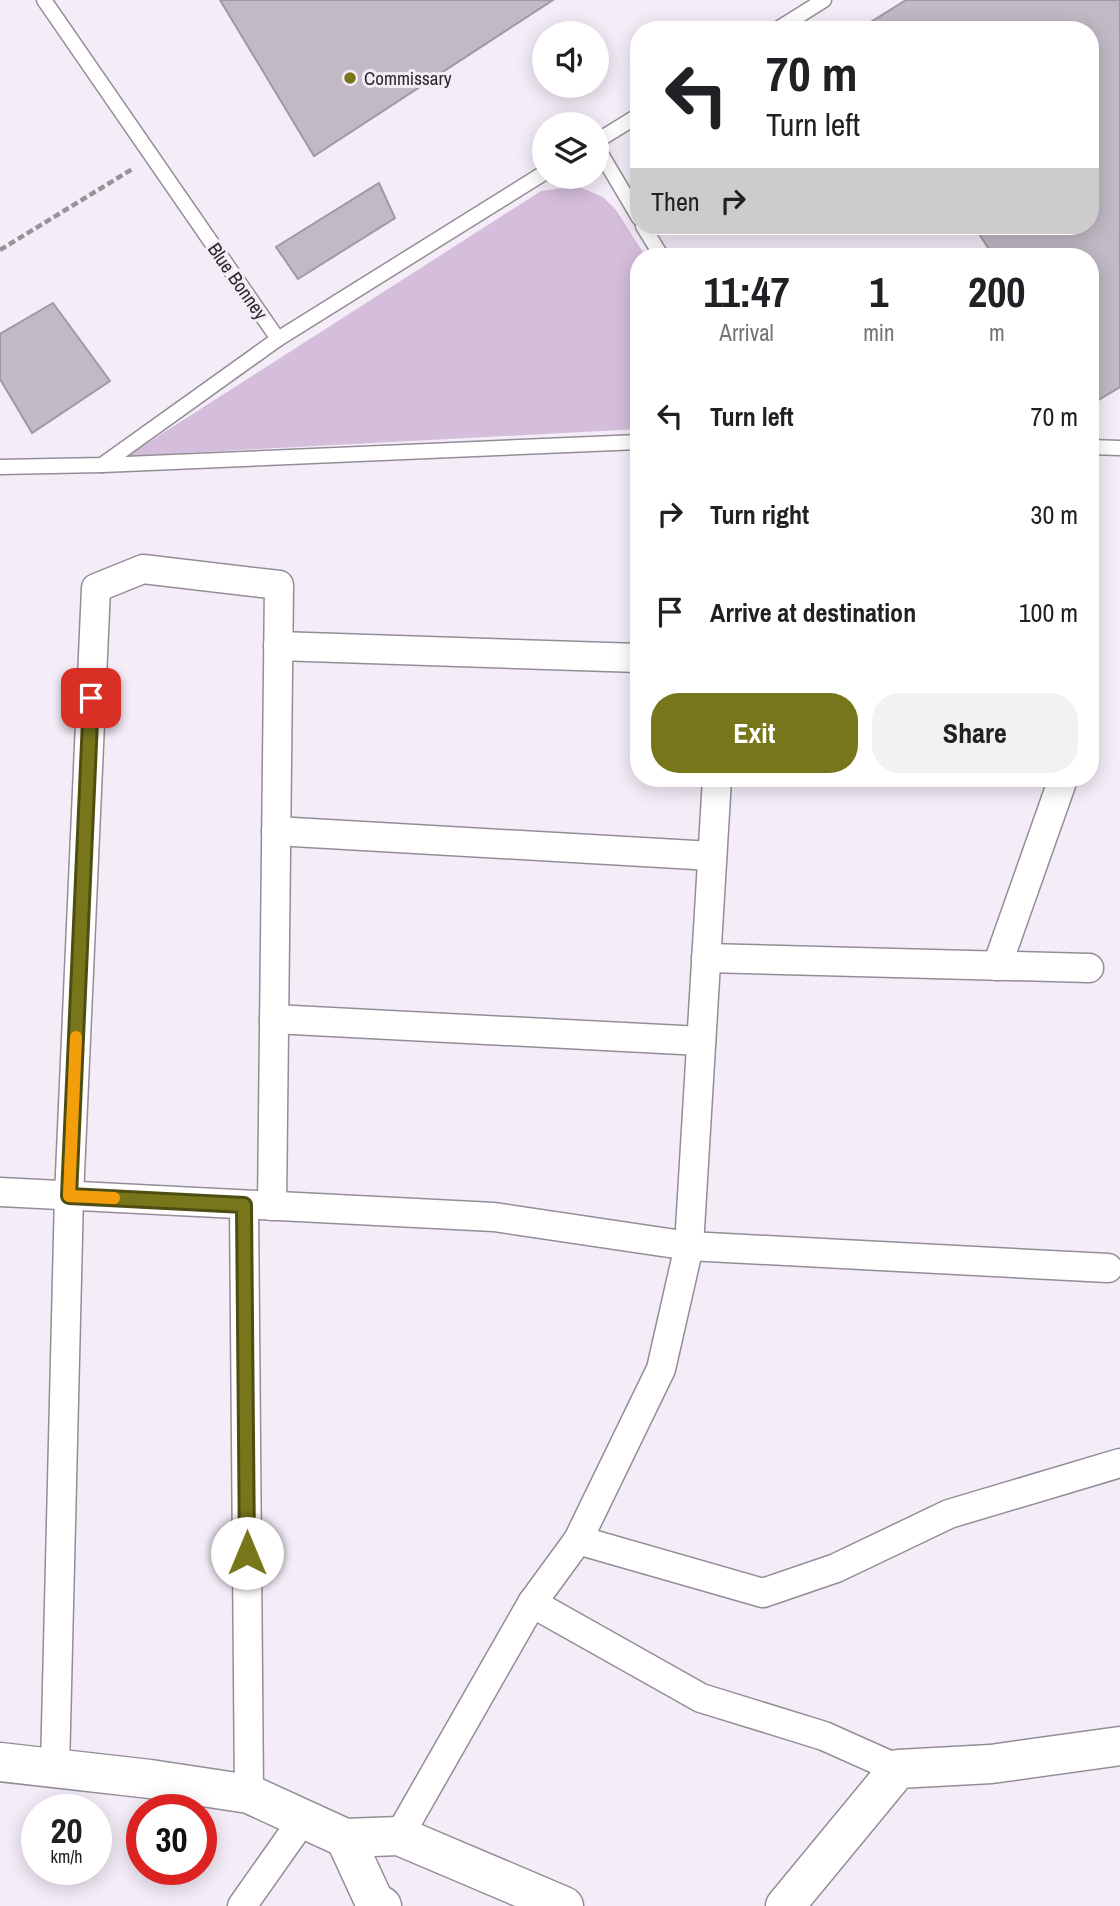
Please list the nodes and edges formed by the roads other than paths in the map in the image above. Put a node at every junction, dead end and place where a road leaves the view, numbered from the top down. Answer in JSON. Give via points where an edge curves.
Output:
{"nodes":[{"id":1,"x":44,"y":0,"type":"edge"},
{"id":2,"x":824,"y":0,"type":"edge"},
{"id":3,"x":790,"y":21,"type":"edge"},
{"id":4,"x":630,"y":121,"type":"edge"},
{"id":5,"x":609,"y":134,"type":"edge"},
{"id":6,"x":609,"y":167,"type":"edge"},
{"id":7,"x":532,"y":180,"type":"edge"},
{"id":8,"x":630,"y":203,"type":"edge"},
{"id":9,"x":278,"y":338,"type":"junction"},
{"id":10,"x":630,"y":442,"type":"edge"},
{"id":11,"x":1099,"y":447,"type":"edge"},
{"id":12,"x":1120,"y":448,"type":"edge"},
{"id":13,"x":102,"y":465,"type":"junction"},
{"id":14,"x":0,"y":467,"type":"edge"},
{"id":15,"x":278,"y":646,"type":"junction"},
{"id":16,"x":630,"y":659,"type":"edge"},
{"id":17,"x":716,"y":787,"type":"edge"},
{"id":18,"x":1060,"y":787,"type":"edge"},
{"id":19,"x":276,"y":831,"type":"junction"},
{"id":20,"x":712,"y":856,"type":"junction"},
{"id":21,"x":706,"y":958,"type":"junction"},
{"id":22,"x":997,"y":966,"type":"junction"},
{"id":23,"x":1089,"y":968,"type":"dead end"},
{"id":24,"x":274,"y":1020,"type":"junction"},
{"id":25,"x":701,"y":1041,"type":"junction"},
{"id":26,"x":0,"y":1192,"type":"edge"},
{"id":27,"x":69,"y":1196,"type":"junction"},
{"id":28,"x":244,"y":1205,"type":"junction"},
{"id":29,"x":272,"y":1206,"type":"junction"},
{"id":30,"x":690,"y":1246,"type":"junction"},
{"id":31,"x":1108,"y":1268,"type":"dead end"},
{"id":32,"x":1120,"y":1463,"type":"edge"},
{"id":33,"x":578,"y":1540,"type":"junction"},
{"id":34,"x":533,"y":1603,"type":"junction"},
{"id":35,"x":1120,"y":1746,"type":"edge"},
{"id":36,"x":0,"y":1762,"type":"edge"},
{"id":37,"x":55,"y":1768,"type":"junction"},
{"id":38,"x":898,"y":1769,"type":"junction"},
{"id":39,"x":249,"y":1794,"type":"junction"},
{"id":40,"x":304,"y":1818,"type":"junction"},
{"id":41,"x":399,"y":1836,"type":"junction"},
{"id":42,"x":345,"y":1838,"type":"junction"},
{"id":43,"x":242,"y":1906,"type":"edge"},
{"id":44,"x":382,"y":1906,"type":"edge"},
{"id":45,"x":564,"y":1906,"type":"edge"},
{"id":46,"x":785,"y":1906,"type":"edge"}],
"edges":[{"from":1,"to":9,"type":"lane","name":"Blue Bonney"},
{"from":2,"to":3,"type":"lane"},
{"from":4,"to":5,"type":"lane"},
{"from":6,"to":8,"type":"lane"},
{"from":7,"to":9,"type":"lane","name":"Blue Bonney"},
{"from":9,"to":13,"type":"lane"},
{"from":10,"to":13,"type":"lane"},
{"from":11,"to":12,"type":"lane"},
{"from":13,"to":14,"type":"lane"},
{"from":15,"to":16,"type":"street"},
{"from":15,"to":19,"type":"street"},
{"from":15,"to":27,"type":"street","via":[[279,584],[143,569],[96,588]]},
{"from":17,"to":20,"type":"street"},
{"from":18,"to":22,"type":"street"},
{"from":19,"to":20,"type":"street"},
{"from":19,"to":24,"type":"street"},
{"from":20,"to":21,"type":"street"},
{"from":21,"to":22,"type":"street"},
{"from":21,"to":25,"type":"street"},
{"from":22,"to":23,"type":"street"},
{"from":24,"to":25,"type":"street"},
{"from":24,"to":29,"type":"street"},
{"from":25,"to":30,"type":"street"},
{"from":26,"to":27,"type":"street"},
{"from":27,"to":28,"type":"street"},
{"from":27,"to":37,"type":"street"},
{"from":28,"to":29,"type":"street"},
{"from":28,"to":39,"type":"street"},
{"from":29,"to":30,"type":"street","via":[[494,1217]]},
{"from":30,"to":31,"type":"street"},
{"from":30,"to":33,"type":"street","via":[[661,1369]]},
{"from":32,"to":33,"type":"street","via":[[949,1514],[836,1568],[763,1593]]},
{"from":33,"to":34,"type":"street"},
{"from":34,"to":38,"type":"street","via":[[701,1698],[824,1736]]},
{"from":34,"to":41,"type":"street"},
{"from":35,"to":38,"type":"main road","via":[[990,1764]]},
{"from":36,"to":37,"type":"main road"},
{"from":37,"to":39,"type":"main road"},
{"from":38,"to":46,"type":"main road"},
{"from":39,"to":40,"type":"main road"},
{"from":40,"to":42,"type":"main road"},
{"from":40,"to":43,"type":"street"},
{"from":41,"to":42,"type":"main road"},
{"from":41,"to":45,"type":"main road"},
{"from":42,"to":44,"type":"main road","via":[[374,1901]]}]}
